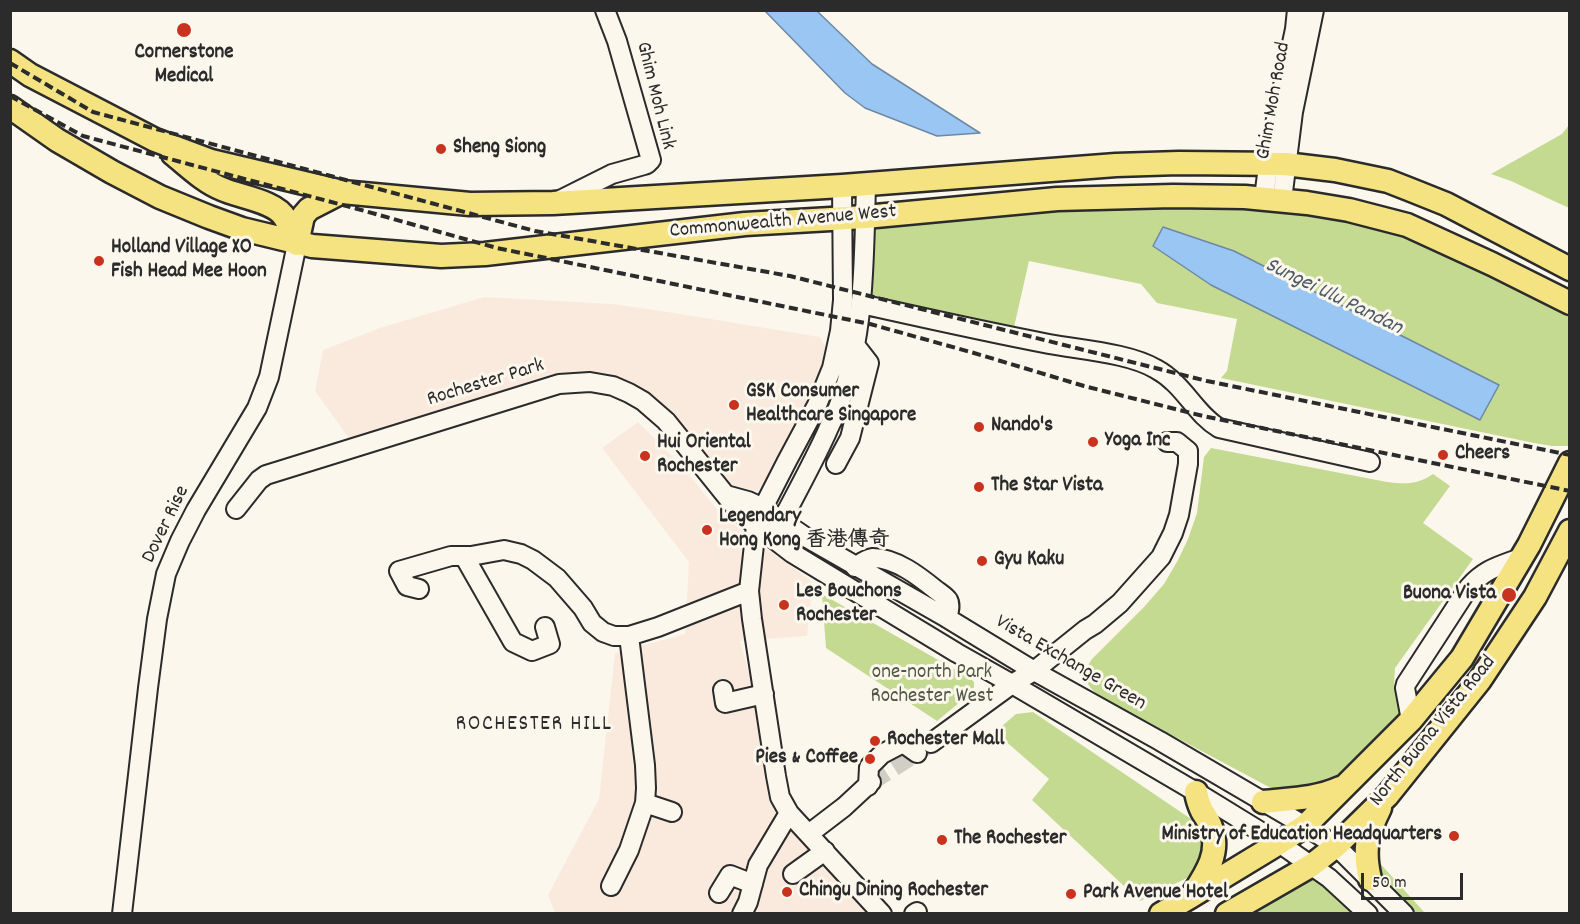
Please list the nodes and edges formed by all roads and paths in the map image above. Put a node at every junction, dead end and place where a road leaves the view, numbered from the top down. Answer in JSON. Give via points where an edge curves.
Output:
{"nodes":[{"id":1,"x":605,"y":10,"type":"edge"},
{"id":2,"x":1297,"y":10,"type":"edge"},
{"id":3,"x":1314,"y":10,"type":"edge"},
{"id":4,"x":10,"y":61,"type":"edge"},
{"id":5,"x":10,"y":107,"type":"edge"},
{"id":6,"x":155,"y":140,"type":"junction"},
{"id":7,"x":1276,"y":164,"type":"junction"},
{"id":8,"x":866,"y":184,"type":"junction"},
{"id":9,"x":842,"y":186,"type":"junction"},
{"id":10,"x":342,"y":192,"type":"junction"},
{"id":11,"x":1273,"y":199,"type":"junction"},
{"id":12,"x":553,"y":203,"type":"junction"},
{"id":13,"x":865,"y":217,"type":"junction"},
{"id":14,"x":843,"y":218,"type":"junction"},
{"id":15,"x":297,"y":244,"type":"junction"},
{"id":16,"x":1569,"y":268,"type":"edge"},
{"id":17,"x":1562,"y":299,"type":"edge"},
{"id":18,"x":861,"y":304,"type":"junction"},
{"id":19,"x":1569,"y":312,"type":"edge"},
{"id":20,"x":855,"y":345,"type":"junction"},
{"id":21,"x":850,"y":438,"type":"junction"},
{"id":22,"x":1167,"y":442,"type":"dead end"},
{"id":23,"x":820,"y":447,"type":"junction"},
{"id":24,"x":1370,"y":462,"type":"dead end"},
{"id":25,"x":1569,"y":462,"type":"edge"},
{"id":26,"x":726,"y":495,"type":"junction"},
{"id":27,"x":763,"y":508,"type":"junction"},
{"id":28,"x":236,"y":509,"type":"dead end"},
{"id":29,"x":782,"y":521,"type":"junction"},
{"id":30,"x":756,"y":526,"type":"junction"},
{"id":31,"x":1569,"y":531,"type":"edge"},
{"id":32,"x":772,"y":540,"type":"junction"},
{"id":33,"x":464,"y":556,"type":"junction"},
{"id":34,"x":1523,"y":557,"type":"junction"},
{"id":35,"x":419,"y":589,"type":"dead end"},
{"id":36,"x":749,"y":591,"type":"junction"},
{"id":37,"x":545,"y":627,"type":"dead end"},
{"id":38,"x":628,"y":636,"type":"junction"},
{"id":39,"x":1034,"y":671,"type":"junction"},
{"id":40,"x":1012,"y":684,"type":"junction"},
{"id":41,"x":764,"y":694,"type":"junction"},
{"id":42,"x":725,"y":704,"type":"dead end"},
{"id":43,"x":1411,"y":720,"type":"junction"},
{"id":44,"x":1347,"y":784,"type":"junction"},
{"id":45,"x":1196,"y":792,"type":"junction"},
{"id":46,"x":1387,"y":796,"type":"junction"},
{"id":47,"x":1263,"y":802,"type":"junction"},
{"id":48,"x":645,"y":804,"type":"junction"},
{"id":49,"x":672,"y":812,"type":"dead end"},
{"id":50,"x":789,"y":813,"type":"junction"},
{"id":51,"x":1305,"y":825,"type":"junction"},
{"id":52,"x":810,"y":833,"type":"junction"},
{"id":53,"x":1279,"y":843,"type":"junction"},
{"id":54,"x":1336,"y":846,"type":"junction"},
{"id":55,"x":825,"y":851,"type":"junction"},
{"id":56,"x":1312,"y":865,"type":"junction"},
{"id":57,"x":794,"y":874,"type":"dead end"},
{"id":58,"x":1370,"y":879,"type":"junction"},
{"id":59,"x":753,"y":884,"type":"junction"},
{"id":60,"x":611,"y":886,"type":"dead end"},
{"id":61,"x":719,"y":893,"type":"dead end"},
{"id":62,"x":1191,"y":897,"type":"junction"},
{"id":63,"x":122,"y":914,"type":"edge"},
{"id":64,"x":742,"y":914,"type":"edge"},
{"id":65,"x":882,"y":914,"type":"edge"},
{"id":66,"x":1161,"y":914,"type":"edge"},
{"id":67,"x":1227,"y":914,"type":"edge"},
{"id":68,"x":1368,"y":914,"type":"edge"},
{"id":69,"x":1404,"y":914,"type":"edge"}],
"edges":[{"from":1,"to":12,"type":"street","name":"Ghim Moh Link","via":[[650,162],[612,174]]},
{"from":2,"to":7,"type":"street","name":"Ghim Moh Road"},
{"from":3,"to":7,"type":"street","name":"Ghim Moh Road"},
{"from":4,"to":6,"type":"main road","name":"Commonwealth Avenue West"},
{"from":5,"to":15,"type":"main road","name":"Commonwealth Avenue West","via":[[57,140],[160,197],[242,229]]},
{"from":6,"to":10,"type":"main road","name":"Commonwealth Avenue West","via":[[211,161]]},
{"from":6,"to":15,"type":"main road","via":[[210,183],[276,210],[285,217]]},
{"from":7,"to":8,"type":"main road","name":"Commonwealth Avenue West","via":[[1116,165]]},
{"from":7,"to":11,"type":"street","name":"Ghim Moh Road"},
{"from":7,"to":16,"type":"main road","name":"Commonwealth Avenue West","via":[[1388,181],[1446,204]]},
{"from":8,"to":9,"type":"main road","name":"Commonwealth Avenue West"},
{"from":8,"to":13,"type":"street"},
{"from":9,"to":12,"type":"main road","name":"Commonwealth Avenue West"},
{"from":9,"to":14,"type":"street"},
{"from":10,"to":12,"type":"main road","name":"Commonwealth Avenue West","via":[[470,204]]},
{"from":10,"to":15,"type":"main road","via":[[309,209],[303,216]]},
{"from":11,"to":13,"type":"main road","name":"Commonwealth Avenue West","via":[[1057,199]]},
{"from":11,"to":17,"type":"main road","name":"Commonwealth Avenue West","via":[[1349,210],[1407,225]]},
{"from":13,"to":14,"type":"main road","name":"Commonwealth Avenue West"},
{"from":13,"to":18,"type":"street"},
{"from":14,"to":15,"type":"main road","name":"Commonwealth Avenue West","via":[[745,224],[485,254],[441,256]]},
{"from":14,"to":27,"type":"street","via":[[843,300],[832,368]]},
{"from":15,"to":63,"type":"street","name":"Dover Rise","via":[[269,377],[257,408],[196,510],[166,574],[148,688]]},
{"from":17,"to":19,"type":"main road"},
{"from":18,"to":20,"type":"street"},
{"from":18,"to":24,"type":"street","via":[[1133,359],[1176,382],[1211,424],[1219,428]]},
{"from":20,"to":21,"type":"street","via":[[869,363]]},
{"from":20,"to":23,"type":"street","via":[[840,404]]},
{"from":21,"to":23,"type":"street"},
{"from":21,"to":23,"type":"street","via":[[838,465]]},
{"from":22,"to":39,"type":"street","via":[[1177,442],[1188,452],[1188,464],[1179,516],[1161,557],[1120,603]]},
{"from":23,"to":29,"type":"street"},
{"from":25,"to":34,"type":"main road","name":"North Buona Vista Road"},
{"from":26,"to":27,"type":"street"},
{"from":26,"to":28,"type":"street","name":"Rochester Park","via":[[666,421],[643,401],[613,386],[590,382],[559,384],[266,476]]},
{"from":26,"to":30,"type":"street","name":"Rochester Park"},
{"from":27,"to":29,"type":"street","name":"Vista Exchange Green"},
{"from":27,"to":30,"type":"street"},
{"from":29,"to":32,"type":"street"},
{"from":29,"to":39,"type":"street","name":"Vista Exchange Green"},
{"from":30,"to":32,"type":"street"},
{"from":30,"to":36,"type":"street"},
{"from":31,"to":46,"type":"main road","name":"North Buona Vista Road","via":[[1535,597],[1480,680]]},
{"from":32,"to":40,"type":"street"},
{"from":33,"to":35,"type":"street","via":[[399,571],[407,586]]},
{"from":33,"to":37,"type":"street","via":[[513,642],[532,651],[550,644]]},
{"from":33,"to":38,"type":"street","via":[[504,550],[521,554],[565,586],[603,632]]},
{"from":34,"to":43,"type":"main road","name":"North Buona Vista Road","via":[[1462,658]]},
{"from":34,"to":43,"type":"street","via":[[1489,570],[1468,587],[1406,684]]},
{"from":36,"to":38,"type":"street"},
{"from":36,"to":41,"type":"street"},
{"from":38,"to":48,"type":"street","via":[[645,765]]},
{"from":39,"to":40,"type":"street"},
{"from":39,"to":47,"type":"street","name":"Vista Exchange Green"},
{"from":40,"to":45,"type":"street"},
{"from":40,"to":52,"type":"street","via":[[924,748],[903,743],[882,754],[869,767],[870,784]]},
{"from":41,"to":42,"type":"street"},
{"from":41,"to":50,"type":"street","via":[[780,797]]},
{"from":43,"to":44,"type":"main road","name":"North Buona Vista Road"},
{"from":44,"to":47,"type":"main road","via":[[1325,795]]},
{"from":44,"to":51,"type":"main road","name":"North Buona Vista Road"},
{"from":45,"to":53,"type":"street"},
{"from":45,"to":62,"type":"main road","via":[[1211,827],[1214,847],[1210,867]]},
{"from":46,"to":54,"type":"main road","name":"North Buona Vista Road"},
{"from":46,"to":58,"type":"main road","via":[[1367,840]]},
{"from":47,"to":51,"type":"street","name":"Vista Exchange Green"},
{"from":48,"to":49,"type":"street"},
{"from":48,"to":60,"type":"street"},
{"from":50,"to":52,"type":"street"},
{"from":50,"to":59,"type":"street","via":[[758,865]]},
{"from":51,"to":53,"type":"main road","name":"North Buona Vista Road"},
{"from":51,"to":54,"type":"street","name":"Vista Exchange Green"},
{"from":52,"to":55,"type":"street"},
{"from":53,"to":56,"type":"street"},
{"from":53,"to":62,"type":"main road","name":"North Buona Vista Road"},
{"from":54,"to":56,"type":"main road","name":"North Buona Vista Road"},
{"from":54,"to":58,"type":"street","name":"Vista Exchange Green"},
{"from":55,"to":57,"type":"street"},
{"from":55,"to":65,"type":"street"},
{"from":56,"to":67,"type":"main road","name":"North Buona Vista Road"},
{"from":56,"to":68,"type":"street"},
{"from":58,"to":69,"type":"street","name":"Vista Exchange Green"},
{"from":59,"to":61,"type":"street","via":[[729,866]]},
{"from":59,"to":64,"type":"street"},
{"from":62,"to":66,"type":"main road","name":"North Buona Vista Road"}]}
